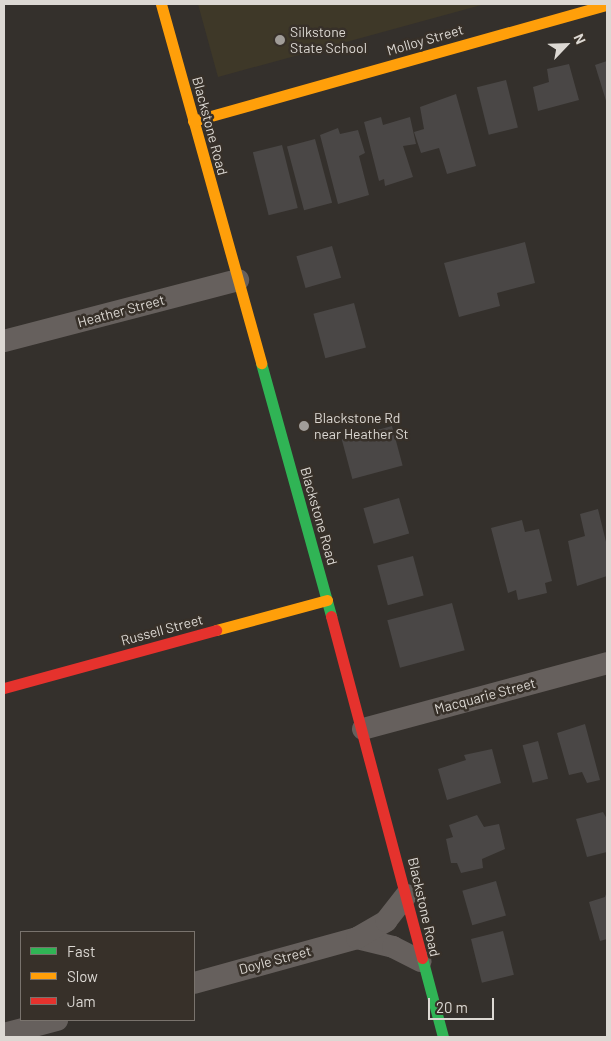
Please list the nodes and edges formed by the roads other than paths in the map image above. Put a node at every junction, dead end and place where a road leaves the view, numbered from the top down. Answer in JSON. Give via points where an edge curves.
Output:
{"nodes":[{"id":1,"x":161,"y":4,"type":"edge"},
{"id":2,"x":607,"y":5,"type":"edge"},
{"id":3,"x":192,"y":120,"type":"junction"},
{"id":4,"x":238,"y":280,"type":"junction"},
{"id":5,"x":4,"y":341,"type":"edge"},
{"id":6,"x":328,"y":600,"type":"junction"},
{"id":7,"x":607,"y":663,"type":"edge"},
{"id":8,"x":4,"y":688,"type":"edge"},
{"id":9,"x":363,"y":729,"type":"junction"},
{"id":10,"x":406,"y":895,"type":"junction"},
{"id":11,"x":357,"y":938,"type":"junction"},
{"id":12,"x":422,"y":960,"type":"junction"},
{"id":13,"x":195,"y":983,"type":"edge"},
{"id":14,"x":54,"y":1021,"type":"edge"},
{"id":15,"x":4,"y":1034,"type":"edge"},
{"id":16,"x":443,"y":1037,"type":"edge"}],
"edges":[{"from":1,"to":3,"type":"main road","name":"Blackstone Road"},
{"from":2,"to":3,"type":"main road","name":"Molloy Street"},
{"from":3,"to":4,"type":"main road","name":"Blackstone Road"},
{"from":4,"to":5,"type":"street","name":"Heather Street"},
{"from":4,"to":6,"type":"main road","name":"Blackstone Road"},
{"from":6,"to":8,"type":"main road","name":"Russell Street"},
{"from":6,"to":9,"type":"main road","name":"Blackstone Road"},
{"from":7,"to":9,"type":"street","name":"Macquarie Street"},
{"from":9,"to":10,"type":"main road","name":"Blackstone Road"},
{"from":10,"to":11,"type":"street","name":"Doyle Street","via":[[386,921]]},
{"from":10,"to":12,"type":"main road","name":"Blackstone Road"},
{"from":11,"to":12,"type":"street","name":"Doyle Street","via":[[393,946]]},
{"from":11,"to":13,"type":"street","name":"Doyle Street"},
{"from":12,"to":16,"type":"main road","name":"Blackstone Road"},
{"from":14,"to":15,"type":"street"}]}
